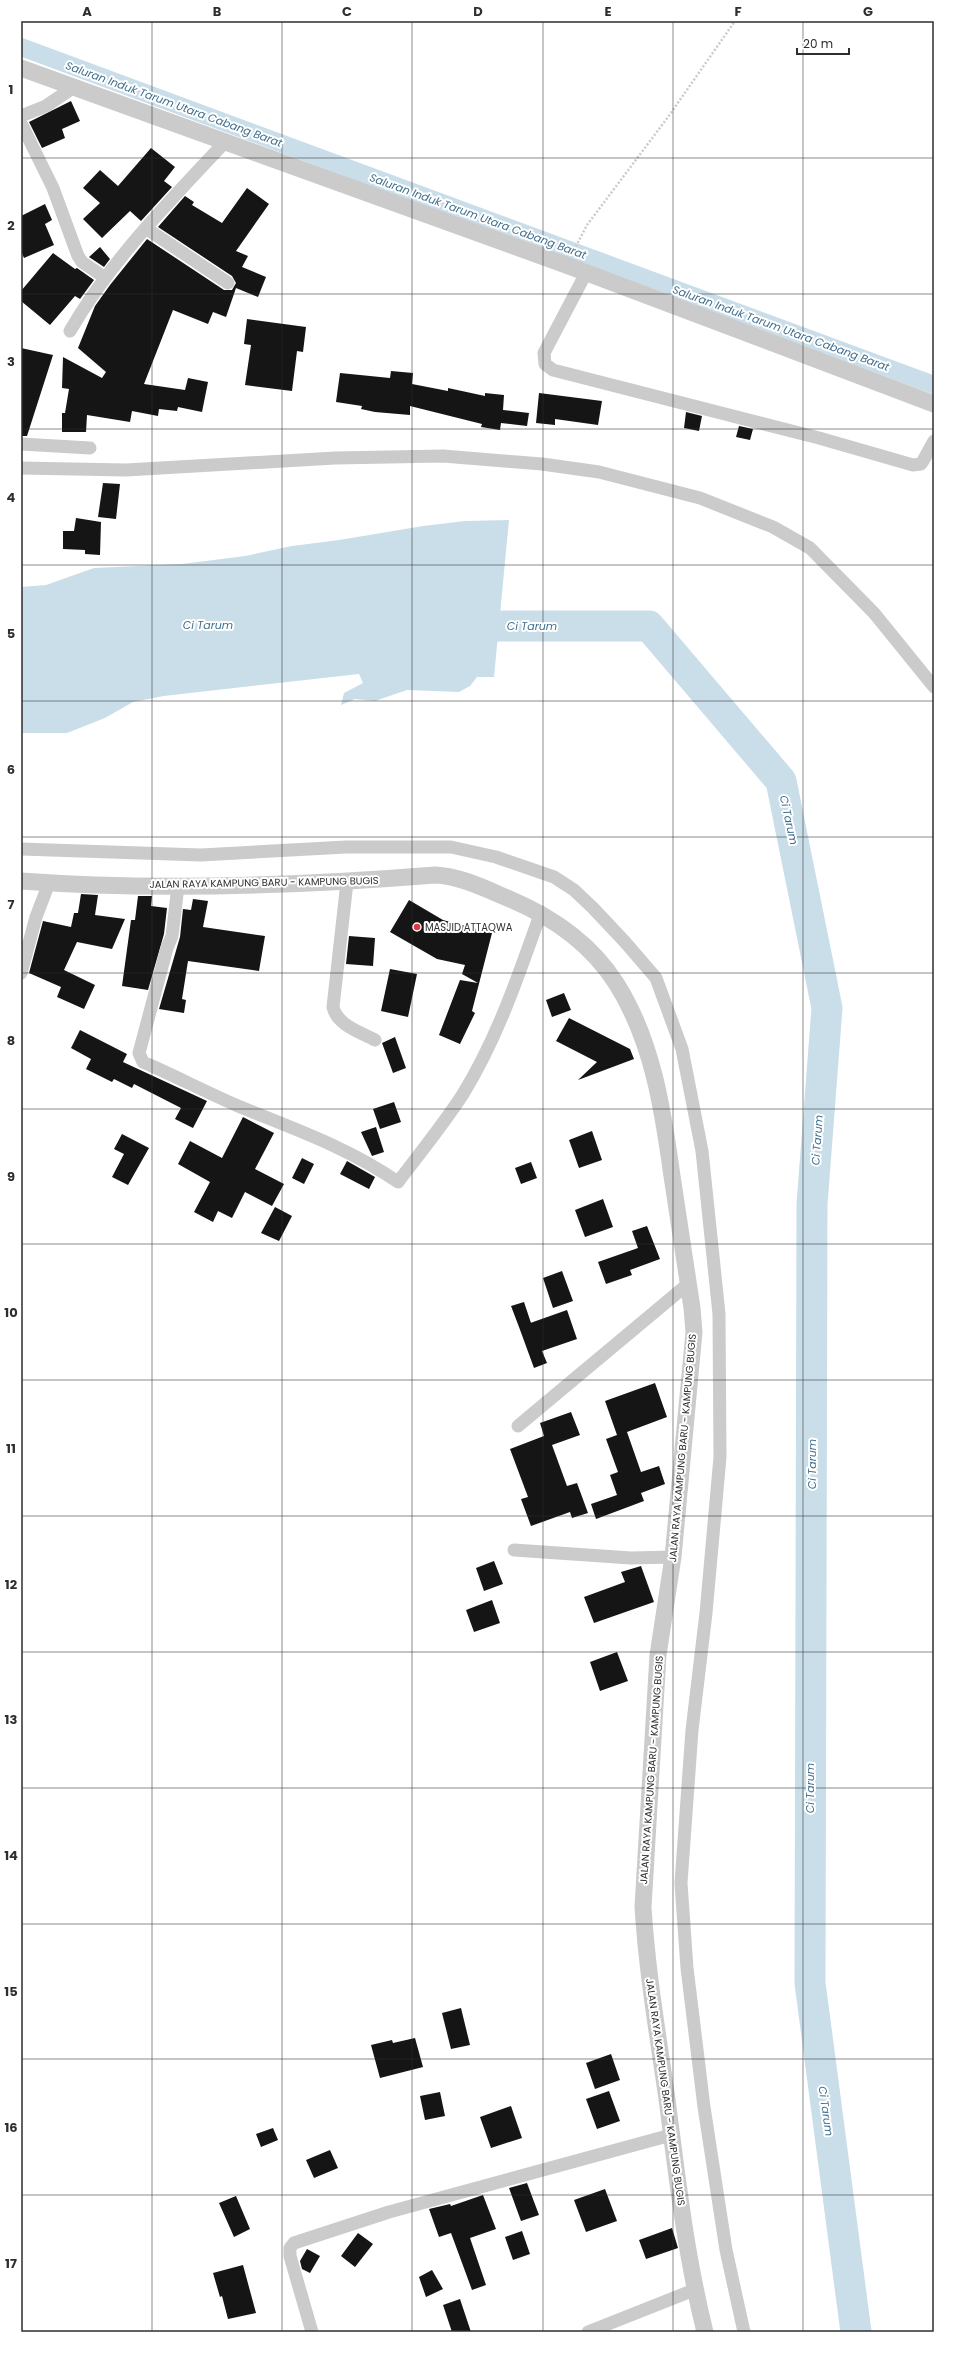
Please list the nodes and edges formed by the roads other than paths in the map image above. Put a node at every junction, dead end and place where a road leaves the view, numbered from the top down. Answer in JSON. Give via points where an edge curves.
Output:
{"nodes":[{"id":1,"x":21,"y":68,"type":"edge"},
{"id":2,"x":74,"y":87,"type":"junction"},
{"id":3,"x":21,"y":116,"type":"edge"},
{"id":4,"x":21,"y":123,"type":"edge"},
{"id":5,"x":226,"y":141,"type":"junction"},
{"id":6,"x":147,"y":230,"type":"junction"},
{"id":7,"x":586,"y":273,"type":"junction"},
{"id":8,"x":104,"y":277,"type":"junction"},
{"id":9,"x":228,"y":283,"type":"dead end"},
{"id":10,"x":70,"y":331,"type":"dead end"},
{"id":11,"x":934,"y":404,"type":"edge"},
{"id":12,"x":934,"y":441,"type":"edge"},
{"id":13,"x":21,"y":444,"type":"edge"},
{"id":14,"x":90,"y":448,"type":"dead end"},
{"id":15,"x":21,"y":468,"type":"edge"},
{"id":16,"x":934,"y":687,"type":"edge"},
{"id":17,"x":21,"y":849,"type":"edge"},
{"id":18,"x":21,"y":881,"type":"edge"},
{"id":19,"x":347,"y":882,"type":"junction"},
{"id":20,"x":48,"y":883,"type":"junction"},
{"id":21,"x":178,"y":886,"type":"junction"},
{"id":22,"x":541,"y":912,"type":"junction"},
{"id":23,"x":21,"y":973,"type":"edge"},
{"id":24,"x":375,"y":1040,"type":"dead end"},
{"id":25,"x":688,"y":1284,"type":"junction"},
{"id":26,"x":518,"y":1426,"type":"dead end"},
{"id":27,"x":514,"y":1550,"type":"dead end"},
{"id":28,"x":673,"y":1557,"type":"junction"},
{"id":29,"x":671,"y":2135,"type":"junction"},
{"id":30,"x":694,"y":2290,"type":"junction"},
{"id":31,"x":312,"y":2332,"type":"edge"},
{"id":32,"x":588,"y":2332,"type":"edge"},
{"id":33,"x":705,"y":2332,"type":"edge"},
{"id":34,"x":744,"y":2332,"type":"edge"}],
"edges":[{"from":1,"to":2,"type":"street"},
{"from":2,"to":3,"type":"street","via":[[46,106]]},
{"from":2,"to":5,"type":"street"},
{"from":4,"to":8,"type":"street","via":[[53,188],[78,256],[82,262]]},
{"from":5,"to":6,"type":"street","via":[[160,212]]},
{"from":5,"to":7,"type":"street"},
{"from":6,"to":8,"type":"street"},
{"from":6,"to":9,"type":"street"},
{"from":7,"to":11,"type":"street"},
{"from":7,"to":12,"type":"street","via":[[544,353],[545,364],[553,370],[804,434],[913,465],[921,464]]},
{"from":8,"to":10,"type":"street"},
{"from":13,"to":14,"type":"street"},
{"from":15,"to":16,"type":"street","via":[[126,470],[336,458],[443,456],[542,464],[599,472],[700,498],[773,527],[810,548],[874,613]]},
{"from":17,"to":34,"type":"street","via":[[201,855],[346,847],[451,847],[496,857],[554,877],[574,890],[593,908],[656,978],[682,1049],[702,1151],[719,1314],[720,1457],[692,1730],[681,1883],[687,1968],[704,2107],[726,2250]]},
{"from":18,"to":20,"type":"street","name":"JALAN RAYA KAMPUNG BARU - KAMPUNG BUGIS"},
{"from":19,"to":21,"type":"street","name":"JALAN RAYA KAMPUNG BARU - KAMPUNG BUGIS"},
{"from":19,"to":22,"type":"street","name":"JALAN RAYA KAMPUNG BARU - KAMPUNG BUGIS","via":[[444,876]]},
{"from":19,"to":24,"type":"street","via":[[333,1007],[340,1021]]},
{"from":20,"to":21,"type":"street","name":"JALAN RAYA KAMPUNG BARU - KAMPUNG BUGIS"},
{"from":20,"to":23,"type":"street"},
{"from":21,"to":22,"type":"street","via":[[172,936],[139,1053],[143,1062],[238,1106],[336,1145],[398,1182],[463,1093],[509,1003]]},
{"from":22,"to":25,"type":"street","name":"JALAN RAYA KAMPUNG BARU - KAMPUNG BUGIS","via":[[579,941],[601,964],[616,983],[640,1031],[658,1089]]},
{"from":25,"to":26,"type":"street"},
{"from":25,"to":28,"type":"street","name":"JALAN RAYA KAMPUNG BARU - KAMPUNG BUGIS","via":[[694,1332]]},
{"from":27,"to":28,"type":"street","via":[[631,1558]]},
{"from":28,"to":29,"type":"street","name":"JALAN RAYA KAMPUNG BARU - KAMPUNG BUGIS","via":[[658,1656],[644,1907],[645,1941]]},
{"from":29,"to":30,"type":"street","name":"JALAN RAYA KAMPUNG BARU - KAMPUNG BUGIS"},
{"from":29,"to":31,"type":"street","via":[[388,2212],[294,2243],[290,2248],[290,2256]]},
{"from":30,"to":32,"type":"street"},
{"from":30,"to":33,"type":"street","name":"JALAN RAYA KAMPUNG BARU - KAMPUNG BUGIS"}]}
